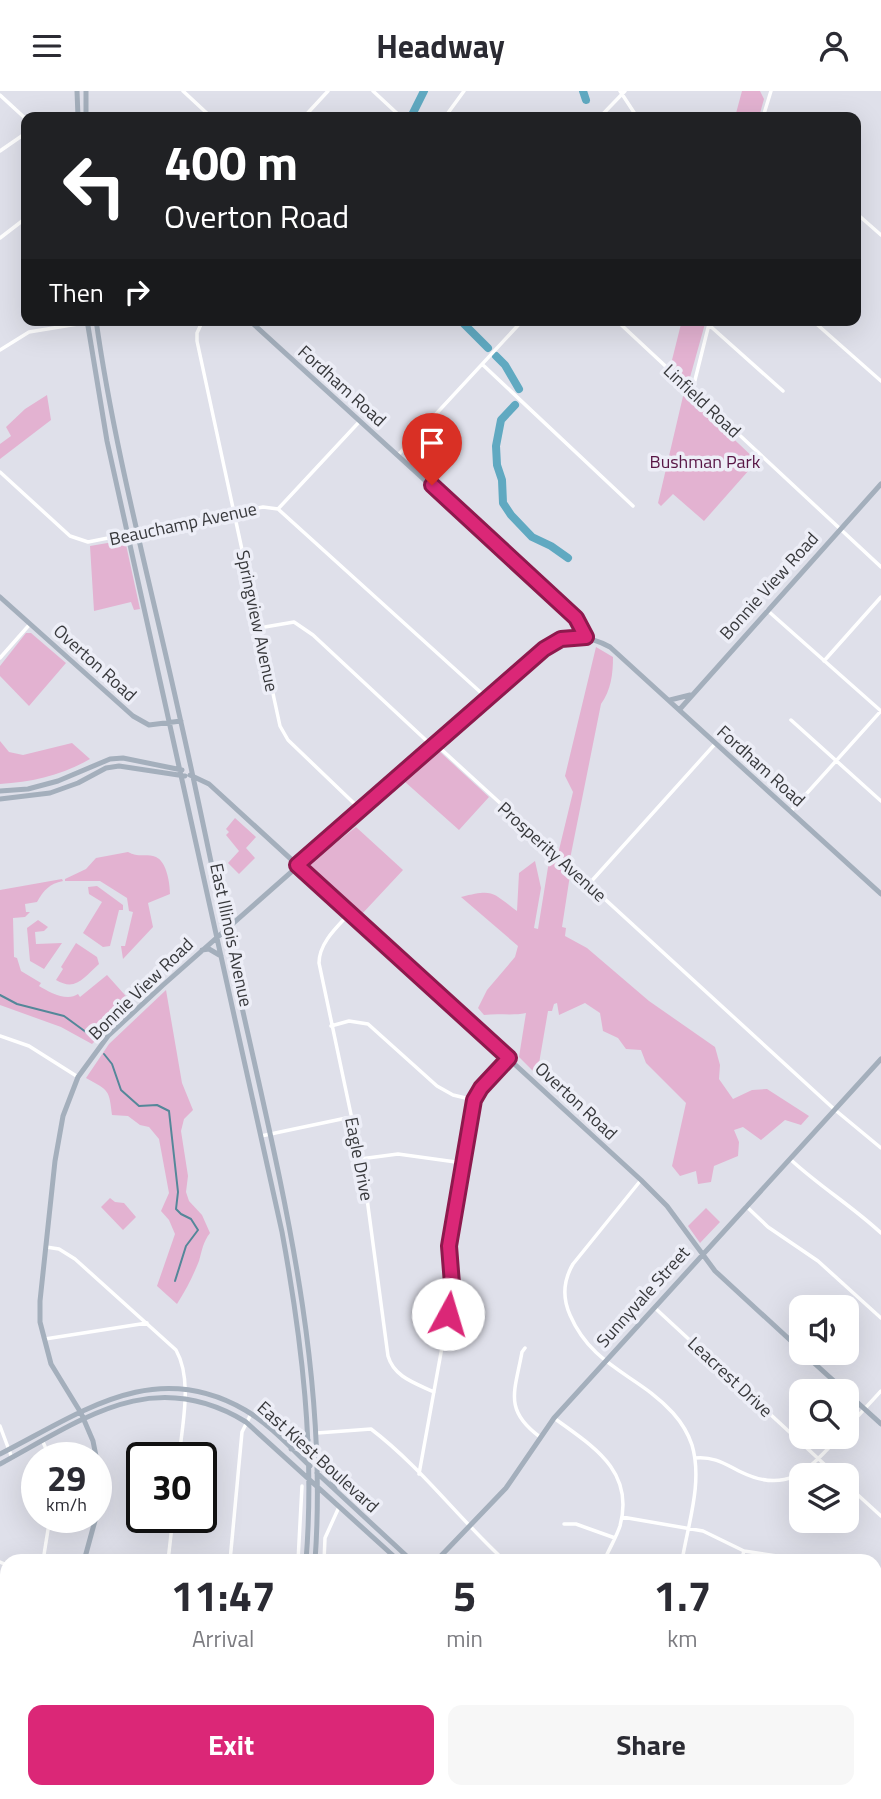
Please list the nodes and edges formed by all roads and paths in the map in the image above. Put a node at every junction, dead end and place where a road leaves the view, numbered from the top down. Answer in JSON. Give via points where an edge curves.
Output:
{"nodes":[{"id":1,"x":78,"y":91,"type":"edge"},
{"id":2,"x":86,"y":91,"type":"edge"},
{"id":3,"x":183,"y":91,"type":"edge"},
{"id":4,"x":328,"y":91,"type":"edge"},
{"id":5,"x":373,"y":91,"type":"edge"},
{"id":6,"x":464,"y":91,"type":"edge"},
{"id":7,"x":622,"y":92,"type":"edge"},
{"id":8,"x":768,"y":92,"type":"edge"},
{"id":9,"x":0,"y":95,"type":"edge"},
{"id":10,"x":78,"y":112,"type":"edge"},
{"id":11,"x":86,"y":112,"type":"edge"},
{"id":12,"x":206,"y":112,"type":"edge"},
{"id":13,"x":309,"y":112,"type":"edge"},
{"id":14,"x":396,"y":112,"type":"edge"},
{"id":15,"x":449,"y":112,"type":"edge"},
{"id":16,"x":604,"y":112,"type":"edge"},
{"id":17,"x":634,"y":112,"type":"edge"},
{"id":18,"x":766,"y":112,"type":"edge"},
{"id":19,"x":21,"y":114,"type":"edge"},
{"id":20,"x":21,"y":136,"type":"edge"},
{"id":21,"x":0,"y":151,"type":"edge"},
{"id":22,"x":861,"y":217,"type":"edge"},
{"id":23,"x":21,"y":222,"type":"edge"},
{"id":24,"x":881,"y":235,"type":"edge"},
{"id":25,"x":0,"y":238,"type":"edge"},
{"id":26,"x":61,"y":326,"type":"edge"},
{"id":27,"x":88,"y":326,"type":"edge"},
{"id":28,"x":97,"y":326,"type":"edge"},
{"id":29,"x":200,"y":326,"type":"edge"},
{"id":30,"x":256,"y":326,"type":"edge"},
{"id":31,"x":518,"y":326,"type":"edge"},
{"id":32,"x":622,"y":326,"type":"edge"},
{"id":33,"x":708,"y":326,"type":"edge"},
{"id":34,"x":712,"y":326,"type":"edge"},
{"id":35,"x":819,"y":326,"type":"edge"},
{"id":36,"x":0,"y":350,"type":"edge"},
{"id":37,"x":483,"y":365,"type":"junction"},
{"id":38,"x":881,"y":381,"type":"edge"},
{"id":39,"x":783,"y":391,"type":"dead end"},
{"id":40,"x":692,"y":392,"type":"junction"},
{"id":41,"x":360,"y":421,"type":"junction"},
{"id":42,"x":398,"y":455,"type":"junction"},
{"id":43,"x":0,"y":472,"type":"edge"},
{"id":44,"x":881,"y":484,"type":"edge"},
{"id":45,"x":633,"y":506,"type":"dead end"},
{"id":46,"x":278,"y":509,"type":"junction"},
{"id":47,"x":233,"y":512,"type":"junction"},
{"id":48,"x":839,"y":529,"type":"junction"},
{"id":49,"x":138,"y":534,"type":"junction"},
{"id":50,"x":128,"y":535,"type":"junction"},
{"id":51,"x":881,"y":567,"type":"edge"},
{"id":52,"x":0,"y":597,"type":"edge"},
{"id":53,"x":881,"y":597,"type":"edge"},
{"id":54,"x":767,"y":610,"type":"junction"},
{"id":55,"x":30,"y":624,"type":"junction"},
{"id":56,"x":259,"y":628,"type":"junction"},
{"id":57,"x":583,"y":636,"type":"junction"},
{"id":58,"x":0,"y":658,"type":"edge"},
{"id":59,"x":824,"y":661,"type":"junction"},
{"id":60,"x":693,"y":694,"type":"junction"},
{"id":61,"x":488,"y":699,"type":"junction"},
{"id":62,"x":670,"y":700,"type":"junction"},
{"id":63,"x":680,"y":709,"type":"junction"},
{"id":64,"x":881,"y":711,"type":"edge"},
{"id":65,"x":791,"y":720,"type":"dead end"},
{"id":66,"x":181,"y":721,"type":"junction"},
{"id":67,"x":170,"y":723,"type":"junction"},
{"id":68,"x":715,"y":744,"type":"junction"},
{"id":69,"x":434,"y":746,"type":"junction"},
{"id":70,"x":177,"y":752,"type":"junction"},
{"id":71,"x":107,"y":760,"type":"junction"},
{"id":72,"x":836,"y":760,"type":"junction"},
{"id":73,"x":162,"y":765,"type":"junction"},
{"id":74,"x":109,"y":767,"type":"junction"},
{"id":75,"x":181,"y":769,"type":"junction"},
{"id":76,"x":182,"y":776,"type":"junction"},
{"id":77,"x":191,"y":776,"type":"junction"},
{"id":78,"x":0,"y":791,"type":"edge"},
{"id":79,"x":0,"y":799,"type":"edge"},
{"id":80,"x":881,"y":801,"type":"edge"},
{"id":81,"x":361,"y":810,"type":"junction"},
{"id":82,"x":790,"y":812,"type":"junction"},
{"id":83,"x":206,"y":845,"type":"junction"},
{"id":84,"x":197,"y":846,"type":"junction"},
{"id":85,"x":297,"y":865,"type":"junction"},
{"id":86,"x":588,"y":885,"type":"junction"},
{"id":87,"x":881,"y":894,"type":"edge"},
{"id":88,"x":220,"y":909,"type":"junction"},
{"id":89,"x":350,"y":913,"type":"junction"},
{"id":90,"x":242,"y":914,"type":"junction"},
{"id":91,"x":225,"y":929,"type":"junction"},
{"id":92,"x":217,"y":936,"type":"junction"},
{"id":93,"x":202,"y":950,"type":"junction"},
{"id":94,"x":222,"y":957,"type":"junction"},
{"id":95,"x":244,"y":1017,"type":"junction"},
{"id":96,"x":235,"y":1019,"type":"junction"},
{"id":97,"x":331,"y":1026,"type":"junction"},
{"id":98,"x":0,"y":1036,"type":"edge"},
{"id":99,"x":509,"y":1058,"type":"junction"},
{"id":100,"x":880,"y":1061,"type":"edge"},
{"id":101,"x":78,"y":1077,"type":"junction"},
{"id":102,"x":261,"y":1094,"type":"junction"},
{"id":103,"x":252,"y":1096,"type":"junction"},
{"id":104,"x":474,"y":1100,"type":"junction"},
{"id":105,"x":835,"y":1109,"type":"junction"},
{"id":106,"x":351,"y":1117,"type":"junction"},
{"id":107,"x":270,"y":1134,"type":"junction"},
{"id":108,"x":261,"y":1136,"type":"junction"},
{"id":109,"x":881,"y":1148,"type":"edge"},
{"id":110,"x":360,"y":1159,"type":"junction"},
{"id":111,"x":789,"y":1159,"type":"junction"},
{"id":112,"x":463,"y":1163,"type":"junction"},
{"id":113,"x":641,"y":1180,"type":"junction"},
{"id":114,"x":746,"y":1206,"type":"junction"},
{"id":115,"x":290,"y":1230,"type":"junction"},
{"id":116,"x":282,"y":1232,"type":"junction"},
{"id":117,"x":881,"y":1233,"type":"edge"},
{"id":118,"x":46,"y":1247,"type":"junction"},
{"id":119,"x":701,"y":1254,"type":"junction"},
{"id":120,"x":654,"y":1307,"type":"junction"},
{"id":121,"x":881,"y":1318,"type":"edge"},
{"id":122,"x":147,"y":1323,"type":"junction"},
{"id":123,"x":43,"y":1339,"type":"junction"},
{"id":124,"x":789,"y":1340,"type":"edge"},
{"id":125,"x":525,"y":1348,"type":"dead end"},
{"id":126,"x":605,"y":1361,"type":"junction"},
{"id":127,"x":816,"y":1365,"type":"edge"},
{"id":128,"x":312,"y":1371,"type":"junction"},
{"id":129,"x":303,"y":1372,"type":"junction"},
{"id":130,"x":832,"y":1379,"type":"edge"},
{"id":131,"x":184,"y":1389,"type":"junction"},
{"id":132,"x":881,"y":1391,"type":"edge"},
{"id":133,"x":434,"y":1392,"type":"junction"},
{"id":134,"x":184,"y":1398,"type":"junction"},
{"id":135,"x":859,"y":1404,"type":"edge"},
{"id":136,"x":864,"y":1409,"type":"junction"},
{"id":137,"x":81,"y":1413,"type":"junction"},
{"id":138,"x":251,"y":1414,"type":"junction"},
{"id":139,"x":859,"y":1415,"type":"edge"},
{"id":140,"x":554,"y":1418,"type":"junction"},
{"id":141,"x":85,"y":1420,"type":"junction"},
{"id":142,"x":246,"y":1422,"type":"junction"},
{"id":143,"x":881,"y":1424,"type":"edge"},
{"id":144,"x":0,"y":1426,"type":"edge"},
{"id":145,"x":317,"y":1433,"type":"junction"},
{"id":146,"x":540,"y":1437,"type":"junction"},
{"id":147,"x":308,"y":1440,"type":"junction"},
{"id":148,"x":43,"y":1441,"type":"joint"},
{"id":149,"x":93,"y":1442,"type":"edge"},
{"id":150,"x":180,"y":1442,"type":"edge"},
{"id":151,"x":9,"y":1449,"type":"junction"},
{"id":152,"x":291,"y":1449,"type":"junction"},
{"id":153,"x":828,"y":1449,"type":"edge"},
{"id":154,"x":0,"y":1454,"type":"edge"},
{"id":155,"x":318,"y":1456,"type":"junction"},
{"id":156,"x":12,"y":1458,"type":"junction"},
{"id":157,"x":695,"y":1458,"type":"junction"},
{"id":158,"x":818,"y":1459,"type":"junction"},
{"id":159,"x":822,"y":1463,"type":"edge"},
{"id":160,"x":0,"y":1464,"type":"edge"},
{"id":161,"x":309,"y":1465,"type":"junction"},
{"id":162,"x":318,"y":1473,"type":"junction"},
{"id":163,"x":419,"y":1474,"type":"junction"},
{"id":164,"x":308,"y":1477,"type":"junction"},
{"id":165,"x":302,"y":1486,"type":"dead end"},
{"id":166,"x":318,"y":1486,"type":"junction"},
{"id":167,"x":335,"y":1489,"type":"junction"},
{"id":168,"x":859,"y":1496,"type":"edge"},
{"id":169,"x":333,"y":1501,"type":"junction"},
{"id":170,"x":339,"y":1507,"type":"junction"},
{"id":171,"x":317,"y":1513,"type":"junction"},
{"id":172,"x":881,"y":1516,"type":"edge"},
{"id":173,"x":622,"y":1517,"type":"junction"},
{"id":174,"x":372,"y":1523,"type":"junction"},
{"id":175,"x":564,"y":1524,"type":"dead end"},
{"id":176,"x":470,"y":1527,"type":"junction"},
{"id":177,"x":688,"y":1528,"type":"junction"},
{"id":178,"x":365,"y":1530,"type":"junction"},
{"id":179,"x":47,"y":1533,"type":"edge"},
{"id":180,"x":92,"y":1533,"type":"edge"},
{"id":181,"x":171,"y":1533,"type":"edge"},
{"id":182,"x":615,"y":1538,"type":"junction"},
{"id":183,"x":744,"y":1551,"type":"junction"},
{"id":184,"x":44,"y":1554,"type":"edge"},
{"id":185,"x":86,"y":1554,"type":"edge"},
{"id":186,"x":169,"y":1554,"type":"edge"},
{"id":187,"x":231,"y":1554,"type":"edge"},
{"id":188,"x":298,"y":1554,"type":"edge"},
{"id":189,"x":306,"y":1554,"type":"edge"},
{"id":190,"x":315,"y":1554,"type":"edge"},
{"id":191,"x":324,"y":1554,"type":"edge"},
{"id":192,"x":391,"y":1554,"type":"edge"},
{"id":193,"x":405,"y":1554,"type":"edge"},
{"id":194,"x":443,"y":1554,"type":"edge"},
{"id":195,"x":498,"y":1554,"type":"edge"},
{"id":196,"x":607,"y":1554,"type":"edge"},
{"id":197,"x":683,"y":1554,"type":"edge"},
{"id":198,"x":743,"y":1554,"type":"edge"},
{"id":199,"x":764,"y":1554,"type":"edge"}],
"edges":[{"from":1,"to":10,"type":"street"},
{"from":2,"to":11,"type":"street"},
{"from":3,"to":12,"type":"street"},
{"from":4,"to":13,"type":"street"},
{"from":5,"to":14,"type":"street"},
{"from":6,"to":15,"type":"street"},
{"from":7,"to":16,"type":"street"},
{"from":7,"to":17,"type":"street"},
{"from":8,"to":18,"type":"street"},
{"from":9,"to":19,"type":"street"},
{"from":20,"to":21,"type":"street"},
{"from":22,"to":24,"type":"street"},
{"from":23,"to":25,"type":"street"},
{"from":26,"to":36,"type":"street","via":[[29,332]]},
{"from":27,"to":50,"type":"street","name":"East Illinois Avenue"},
{"from":28,"to":49,"type":"street","name":"East Illinois Avenue"},
{"from":29,"to":47,"type":"street","name":"Springview Avenue","via":[[197,341]]},
{"from":30,"to":41,"type":"street","name":"Fordham Road"},
{"from":31,"to":37,"type":"street"},
{"from":32,"to":40,"type":"street","name":"Linfield Road"},
{"from":33,"to":40,"type":"street"},
{"from":34,"to":39,"type":"street"},
{"from":35,"to":38,"type":"street"},
{"from":37,"to":42,"type":"street"},
{"from":37,"to":45,"type":"street"},
{"from":40,"to":48,"type":"street","name":"Linfield Road"},
{"from":41,"to":42,"type":"street","name":"Fordham Road"},
{"from":41,"to":46,"type":"street"},
{"from":42,"to":57,"type":"street","name":"Fordham Road","via":[[570,615]]},
{"from":43,"to":50,"type":"street","name":"Beauchamp Avenue","via":[[78,540],[96,542]]},
{"from":44,"to":48,"type":"street","name":"Bonnie View Road"},
{"from":46,"to":47,"type":"street","name":"Beauchamp Avenue"},
{"from":46,"to":61,"type":"street","name":"Beauchamp Avenue"},
{"from":47,"to":49,"type":"street","name":"Beauchamp Avenue"},
{"from":47,"to":56,"type":"street","name":"Springview Avenue"},
{"from":48,"to":51,"type":"street","name":"Linfield Road"},
{"from":48,"to":54,"type":"street","name":"Bonnie View Road"},
{"from":49,"to":50,"type":"street","name":"Beauchamp Avenue"},
{"from":49,"to":66,"type":"street","name":"East Illinois Avenue"},
{"from":50,"to":67,"type":"street","name":"East Illinois Avenue"},
{"from":52,"to":55,"type":"street","name":"Overton Road"},
{"from":53,"to":59,"type":"street"},
{"from":54,"to":59,"type":"street"},
{"from":54,"to":60,"type":"street","name":"Bonnie View Road"},
{"from":55,"to":58,"type":"street"},
{"from":55,"to":67,"type":"street","name":"Overton Road","via":[[133,716],[149,725]]},
{"from":56,"to":69,"type":"street","name":"Prosperity Avenue","via":[[288,622],[302,626]]},
{"from":56,"to":81,"type":"street","name":"Springview Avenue","via":[[284,734]]},
{"from":57,"to":61,"type":"street","name":"Bonnie View Road","via":[[552,643]]},
{"from":57,"to":62,"type":"street","name":"Fordham Road","via":[[617,652]]},
{"from":59,"to":64,"type":"street"},
{"from":60,"to":62,"type":"street"},
{"from":60,"to":63,"type":"street","name":"Bonnie View Road"},
{"from":61,"to":69,"type":"street","name":"Bonnie View Road"},
{"from":62,"to":63,"type":"street","name":"Fordham Road"},
{"from":63,"to":68,"type":"street","name":"Fordham Road"},
{"from":64,"to":72,"type":"street"},
{"from":65,"to":72,"type":"street"},
{"from":66,"to":67,"type":"street","name":"Overton Road"},
{"from":66,"to":77,"type":"street","name":"East Illinois Avenue"},
{"from":67,"to":70,"type":"street","name":"East Illinois Avenue"},
{"from":68,"to":82,"type":"street","name":"Fordham Road"},
{"from":68,"to":86,"type":"street"},
{"from":69,"to":81,"type":"street","name":"Bonnie View Road"},
{"from":69,"to":86,"type":"street","name":"Prosperity Avenue"},
{"from":70,"to":73,"type":"street"},
{"from":70,"to":75,"type":"street","name":"East Illinois Avenue"},
{"from":71,"to":73,"type":"street"},
{"from":71,"to":74,"type":"street"},
{"from":71,"to":78,"type":"street","via":[[58,781]]},
{"from":72,"to":80,"type":"street"},
{"from":72,"to":82,"type":"street"},
{"from":73,"to":75,"type":"street"},
{"from":74,"to":76,"type":"street"},
{"from":74,"to":79,"type":"street","via":[[50,793]]},
{"from":75,"to":76,"type":"street","name":"East Illinois Avenue"},
{"from":75,"to":77,"type":"street","name":"Overton Road"},
{"from":76,"to":77,"type":"street"},
{"from":76,"to":84,"type":"street","name":"East Illinois Avenue"},
{"from":77,"to":83,"type":"street","name":"East Illinois Avenue"},
{"from":77,"to":85,"type":"street","name":"Overton Road","via":[[209,784]]},
{"from":81,"to":85,"type":"street","name":"Bonnie View Road"},
{"from":82,"to":87,"type":"street","name":"Fordham Road"},
{"from":83,"to":84,"type":"street"},
{"from":83,"to":88,"type":"street","name":"East Illinois Avenue"},
{"from":84,"to":92,"type":"street","name":"East Illinois Avenue"},
{"from":85,"to":89,"type":"street","name":"Overton Road"},
{"from":85,"to":90,"type":"street","name":"Bonnie View Road"},
{"from":86,"to":105,"type":"street","name":"Prosperity Avenue"},
{"from":88,"to":90,"type":"street","via":[[230,915]]},
{"from":88,"to":91,"type":"street","name":"East Illinois Avenue"},
{"from":89,"to":97,"type":"street","name":"Eagle Drive","via":[[320,951]]},
{"from":89,"to":99,"type":"street","name":"Overton Road"},
{"from":90,"to":91,"type":"street","name":"Bonnie View Road"},
{"from":91,"to":92,"type":"street","name":"Bonnie View Road"},
{"from":91,"to":95,"type":"street","name":"East Illinois Avenue"},
{"from":92,"to":93,"type":"street","name":"Bonnie View Road"},
{"from":92,"to":94,"type":"street","name":"East Illinois Avenue"},
{"from":93,"to":94,"type":"street"},
{"from":93,"to":101,"type":"street","name":"Bonnie View Road","via":[[108,1035]]},
{"from":94,"to":96,"type":"street","name":"East Illinois Avenue"},
{"from":95,"to":96,"type":"street"},
{"from":95,"to":102,"type":"street","name":"East Illinois Avenue"},
{"from":96,"to":103,"type":"street","name":"East Illinois Avenue"},
{"from":97,"to":104,"type":"street","via":[[349,1021],[368,1024],[445,1092]]},
{"from":97,"to":106,"type":"street","name":"Eagle Drive"},
{"from":98,"to":101,"type":"street","via":[[29,1046]]},
{"from":99,"to":104,"type":"street"},
{"from":99,"to":113,"type":"street","name":"Overton Road"},
{"from":100,"to":105,"type":"street","name":"Sunnyvale Street"},
{"from":101,"to":118,"type":"street","name":"Bonnie View Road","via":[[63,1116]]},
{"from":102,"to":103,"type":"street"},
{"from":102,"to":107,"type":"street","name":"East Illinois Avenue"},
{"from":103,"to":108,"type":"street","name":"East Illinois Avenue"},
{"from":104,"to":112,"type":"street"},
{"from":105,"to":109,"type":"street","name":"Prosperity Avenue"},
{"from":105,"to":111,"type":"street","name":"Sunnyvale Street"},
{"from":106,"to":107,"type":"street"},
{"from":106,"to":110,"type":"street","name":"Eagle Drive"},
{"from":107,"to":108,"type":"street"},
{"from":107,"to":115,"type":"street","name":"East Illinois Avenue"},
{"from":108,"to":116,"type":"street","name":"East Illinois Avenue"},
{"from":110,"to":112,"type":"street","via":[[398,1154]]},
{"from":110,"to":133,"type":"street","name":"Eagle Drive","via":[[390,1363],[400,1375]]},
{"from":111,"to":114,"type":"street","name":"Sunnyvale Street"},
{"from":111,"to":117,"type":"street"},
{"from":112,"to":133,"type":"street","via":[[448,1255],[452,1284]]},
{"from":113,"to":119,"type":"street","name":"Overton Road","via":[[667,1206]]},
{"from":113,"to":126,"type":"street","via":[[566,1279],[564,1298],[575,1327]]},
{"from":114,"to":119,"type":"street","name":"Sunnyvale Street"},
{"from":114,"to":121,"type":"street","via":[[818,1261]]},
{"from":115,"to":116,"type":"street"},
{"from":115,"to":128,"type":"street","name":"East Illinois Avenue"},
{"from":116,"to":129,"type":"street","name":"East Illinois Avenue"},
{"from":118,"to":122,"type":"street","via":[[75,1259]]},
{"from":118,"to":123,"type":"street","name":"Bonnie View Road","via":[[40,1301]]},
{"from":119,"to":120,"type":"street","name":"Sunnyvale Street"},
{"from":119,"to":124,"type":"street","name":"Overton Road"},
{"from":120,"to":126,"type":"street","name":"Sunnyvale Street"},
{"from":120,"to":158,"type":"street","name":"Leacrest Drive"},
{"from":122,"to":123,"type":"street"},
{"from":122,"to":131,"type":"street","via":[[176,1350],[183,1366]]},
{"from":123,"to":137,"type":"street","name":"Bonnie View Road","via":[[56,1374]]},
{"from":125,"to":146,"type":"street","via":[[515,1408],[520,1421]]},
{"from":126,"to":140,"type":"street","name":"Sunnyvale Street"},
{"from":126,"to":157,"type":"street","via":[[673,1413]]},
{"from":127,"to":130,"type":"street","name":"Overton Road"},
{"from":128,"to":129,"type":"street"},
{"from":128,"to":145,"type":"street","name":"East Illinois Avenue"},
{"from":129,"to":147,"type":"street","name":"East Illinois Avenue"},
{"from":131,"to":134,"type":"street"},
{"from":131,"to":137,"type":"street","name":"East Kiest Boulevard","via":[[125,1393]]},
{"from":131,"to":138,"type":"street","name":"East Kiest Boulevard","via":[[217,1397]]},
{"from":132,"to":136,"type":"street"},
{"from":133,"to":163,"type":"street"},
{"from":134,"to":141,"type":"street","name":"East Kiest Boulevard","via":[[142,1399]]},
{"from":134,"to":142,"type":"street","name":"East Kiest Boulevard"},
{"from":134,"to":150,"type":"street"},
{"from":135,"to":136,"type":"street","name":"Overton Road"},
{"from":136,"to":139,"type":"street"},
{"from":136,"to":143,"type":"street","name":"Overton Road"},
{"from":137,"to":141,"type":"street","name":"Bonnie View Road"},
{"from":137,"to":151,"type":"street","name":"East Kiest Boulevard"},
{"from":138,"to":142,"type":"street"},
{"from":138,"to":152,"type":"street","name":"East Kiest Boulevard"},
{"from":140,"to":146,"type":"street","name":"Sunnyvale Street"},
{"from":140,"to":173,"type":"street","via":[[613,1468]]},
{"from":141,"to":148,"type":"street","name":"East Kiest Boulevard"},
{"from":141,"to":149,"type":"street","name":"Bonnie View Road"},
{"from":142,"to":164,"type":"street","name":"East Kiest Boulevard"},
{"from":142,"to":187,"type":"street"},
{"from":144,"to":151,"type":"street"},
{"from":145,"to":155,"type":"street","name":"East Illinois Avenue"},
{"from":145,"to":163,"type":"street","via":[[371,1429]]},
{"from":146,"to":176,"type":"street","name":"Sunnyvale Street","via":[[506,1488]]},
{"from":147,"to":152,"type":"street"},
{"from":147,"to":161,"type":"street","name":"East Illinois Avenue"},
{"from":148,"to":156,"type":"street","name":"East Kiest Boulevard"},
{"from":151,"to":154,"type":"street","name":"East Kiest Boulevard"},
{"from":151,"to":156,"type":"street"},
{"from":152,"to":161,"type":"street","name":"East Kiest Boulevard"},
{"from":153,"to":158,"type":"street"},
{"from":155,"to":162,"type":"street","name":"East Illinois Avenue"},
{"from":155,"to":167,"type":"street","via":[[328,1464]]},
{"from":156,"to":160,"type":"street","name":"East Kiest Boulevard"},
{"from":157,"to":158,"type":"street","via":[[712,1458],[771,1481],[802,1474]]},
{"from":157,"to":177,"type":"street"},
{"from":158,"to":159,"type":"street","name":"Leacrest Drive"},
{"from":161,"to":162,"type":"street","name":"East Kiest Boulevard"},
{"from":161,"to":164,"type":"street","name":"East Illinois Avenue"},
{"from":162,"to":166,"type":"street","name":"East Illinois Avenue"},
{"from":162,"to":167,"type":"street","name":"East Kiest Boulevard"},
{"from":163,"to":176,"type":"street"},
{"from":164,"to":166,"type":"street","name":"East Kiest Boulevard"},
{"from":164,"to":189,"type":"street","name":"East Illinois Avenue"},
{"from":165,"to":188,"type":"street"},
{"from":166,"to":169,"type":"street","name":"East Kiest Boulevard"},
{"from":166,"to":171,"type":"street","name":"East Illinois Avenue"},
{"from":167,"to":174,"type":"street","name":"East Kiest Boulevard"},
{"from":168,"to":172,"type":"street"},
{"from":169,"to":170,"type":"street","name":"East Kiest Boulevard"},
{"from":169,"to":171,"type":"street","via":[[322,1504]]},
{"from":170,"to":178,"type":"street","name":"East Kiest Boulevard"},
{"from":170,"to":191,"type":"street","via":[[325,1538]]},
{"from":171,"to":190,"type":"street","name":"East Illinois Avenue"},
{"from":173,"to":177,"type":"street"},
{"from":173,"to":182,"type":"street"},
{"from":174,"to":178,"type":"street"},
{"from":174,"to":193,"type":"street","name":"East Kiest Boulevard"},
{"from":175,"to":182,"type":"street"},
{"from":176,"to":194,"type":"street","name":"Sunnyvale Street"},
{"from":176,"to":195,"type":"street"},
{"from":177,"to":183,"type":"street"},
{"from":177,"to":197,"type":"street"},
{"from":178,"to":192,"type":"street","name":"East Kiest Boulevard"},
{"from":179,"to":184,"type":"street"},
{"from":180,"to":185,"type":"street","name":"Bonnie View Road"},
{"from":181,"to":186,"type":"street"},
{"from":182,"to":196,"type":"street"},
{"from":183,"to":198,"type":"street"},
{"from":183,"to":199,"type":"street"}]}
